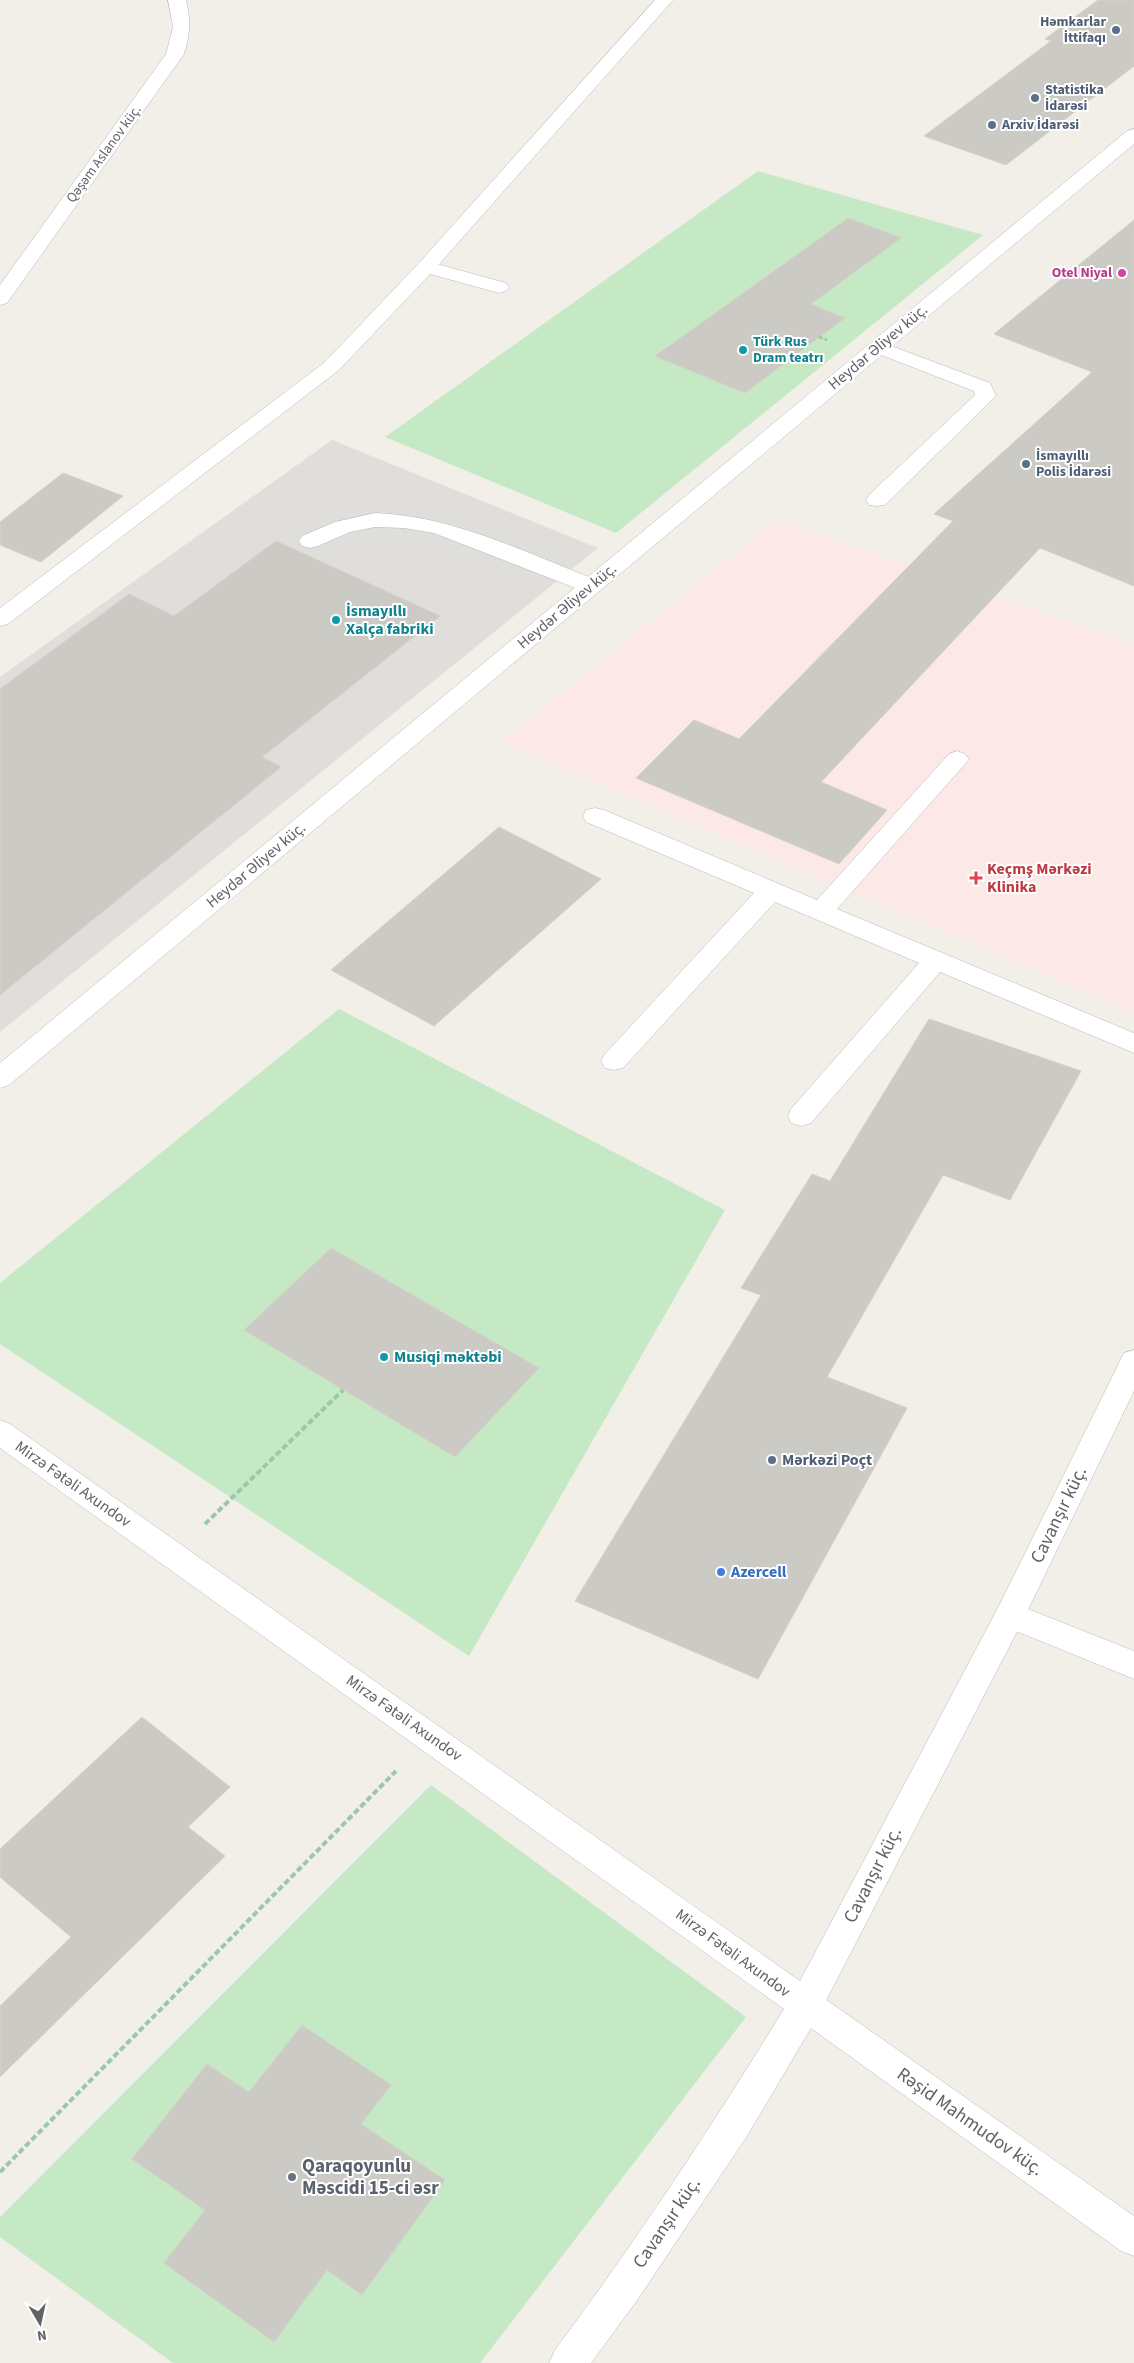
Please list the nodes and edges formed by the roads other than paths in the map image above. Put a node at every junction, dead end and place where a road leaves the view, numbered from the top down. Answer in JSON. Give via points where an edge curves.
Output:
{"nodes":[{"id":1,"x":177,"y":0,"type":"edge"},
{"id":2,"x":664,"y":0,"type":"edge"},
{"id":3,"x":1134,"y":135,"type":"edge"},
{"id":4,"x":426,"y":267,"type":"junction"},
{"id":5,"x":499,"y":287,"type":"dead end"},
{"id":6,"x":0,"y":299,"type":"edge"},
{"id":7,"x":878,"y":347,"type":"junction"},
{"id":8,"x":878,"y":500,"type":"dead end"},
{"id":9,"x":310,"y":540,"type":"dead end"},
{"id":10,"x":591,"y":586,"type":"junction"},
{"id":11,"x":0,"y":619,"type":"edge"},
{"id":12,"x":957,"y":759,"type":"dead end"},
{"id":13,"x":595,"y":816,"type":"dead end"},
{"id":14,"x":771,"y":890,"type":"junction"},
{"id":15,"x":821,"y":911,"type":"junction"},
{"id":16,"x":936,"y":960,"type":"junction"},
{"id":17,"x":1134,"y":1044,"type":"edge"},
{"id":18,"x":614,"y":1061,"type":"dead end"},
{"id":19,"x":0,"y":1078,"type":"edge"},
{"id":20,"x":801,"y":1116,"type":"dead end"},
{"id":21,"x":1134,"y":1361,"type":"edge"},
{"id":22,"x":0,"y":1432,"type":"edge"},
{"id":23,"x":1010,"y":1615,"type":"junction"},
{"id":24,"x":1134,"y":1665,"type":"edge"},
{"id":25,"x":806,"y":2005,"type":"junction"},
{"id":26,"x":1134,"y":2238,"type":"edge"},
{"id":27,"x":568,"y":2363,"type":"edge"}],
"edges":[{"from":1,"to":6,"type":"street","name":"Qəşəm Aslanov küç.","via":[[183,19],[182,36],[175,54]]},
{"from":2,"to":4,"type":"street"},
{"from":3,"to":7,"type":"street","name":"Heydər Əliyev küç."},
{"from":4,"to":5,"type":"street"},
{"from":4,"to":11,"type":"street","via":[[332,366]]},
{"from":7,"to":8,"type":"street","via":[[983,387],[986,396]]},
{"from":7,"to":10,"type":"street","name":"Heydər Əliyev küç."},
{"from":9,"to":10,"type":"street","via":[[343,527],[375,520],[404,521],[440,528]]},
{"from":10,"to":19,"type":"street","name":"Heydər Əliyev küç."},
{"from":12,"to":15,"type":"street"},
{"from":13,"to":14,"type":"street"},
{"from":14,"to":15,"type":"street"},
{"from":14,"to":18,"type":"street"},
{"from":15,"to":16,"type":"street"},
{"from":16,"to":17,"type":"street"},
{"from":16,"to":20,"type":"street"},
{"from":21,"to":23,"type":"street","name":"Cavanşır küç."},
{"from":22,"to":25,"type":"street","name":"Mirzə Fətəli Axundov"},
{"from":23,"to":24,"type":"street"},
{"from":23,"to":25,"type":"street","name":"Cavanşır küç."},
{"from":25,"to":26,"type":"street","name":"Rəşid Mahmudov küç."},
{"from":25,"to":27,"type":"street","name":"Cavanşır küç.","via":[[734,2124]]}]}
